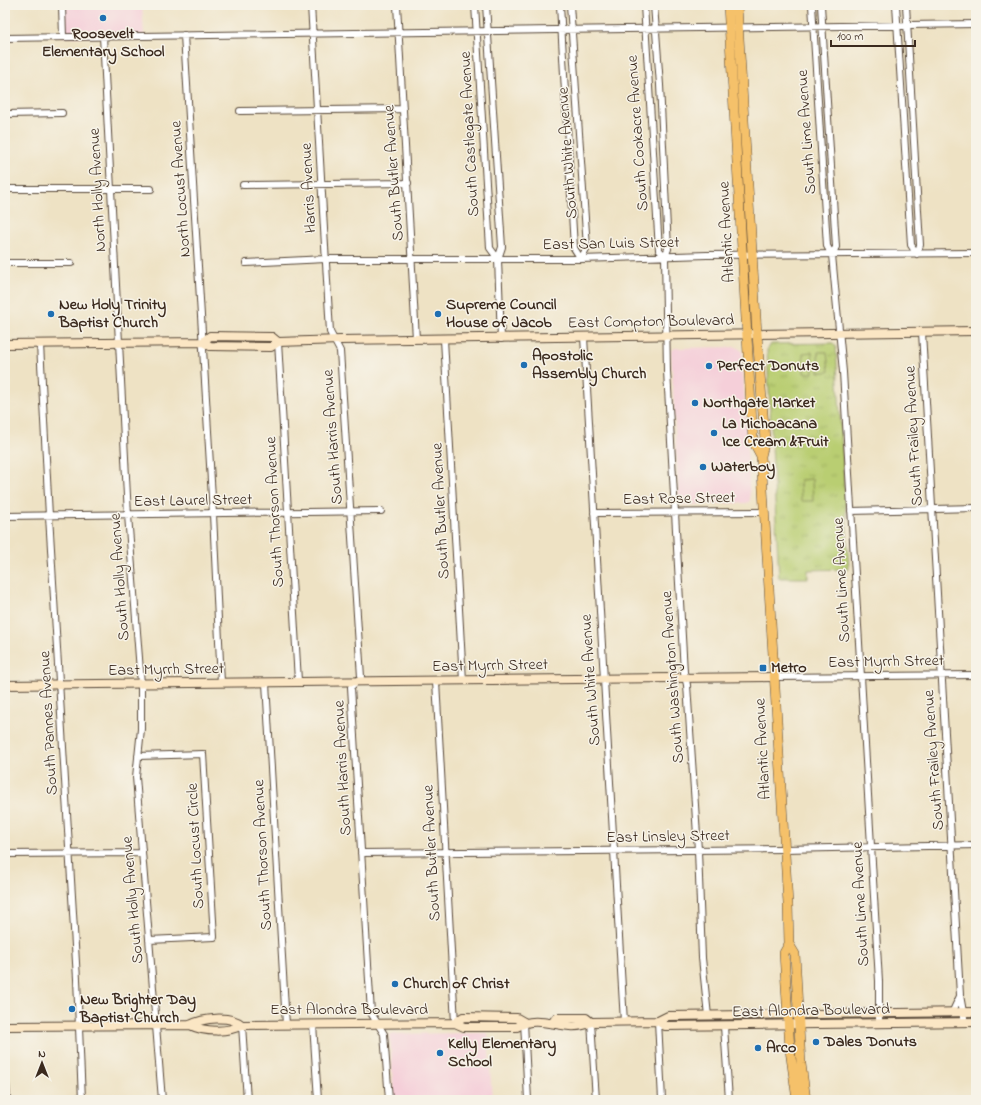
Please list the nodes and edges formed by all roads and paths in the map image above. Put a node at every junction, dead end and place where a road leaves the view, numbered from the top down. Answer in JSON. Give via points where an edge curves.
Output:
{"nodes":[{"id":1,"x":62,"y":5,"type":"edge"},
{"id":2,"x":311,"y":5,"type":"edge"},
{"id":3,"x":397,"y":5,"type":"edge"},
{"id":4,"x":475,"y":5,"type":"edge"},
{"id":5,"x":486,"y":5,"type":"edge"},
{"id":6,"x":560,"y":5,"type":"edge"},
{"id":7,"x":570,"y":5,"type":"edge"},
{"id":8,"x":644,"y":5,"type":"edge"},
{"id":9,"x":654,"y":5,"type":"edge"},
{"id":10,"x":728,"y":5,"type":"edge"},
{"id":11,"x":737,"y":5,"type":"edge"},
{"id":12,"x":812,"y":5,"type":"edge"},
{"id":13,"x":821,"y":5,"type":"edge"},
{"id":14,"x":896,"y":5,"type":"edge"},
{"id":15,"x":906,"y":5,"type":"edge"},
{"id":16,"x":976,"y":24,"type":"edge"},
{"id":17,"x":907,"y":25,"type":"junction"},
{"id":18,"x":897,"y":26,"type":"junction"},
{"id":19,"x":813,"y":27,"type":"junction"},
{"id":20,"x":822,"y":27,"type":"junction"},
{"id":21,"x":655,"y":28,"type":"junction"},
{"id":22,"x":734,"y":28,"type":"junction"},
{"id":23,"x":645,"y":29,"type":"junction"},
{"id":24,"x":573,"y":30,"type":"junction"},
{"id":25,"x":562,"y":31,"type":"junction"},
{"id":26,"x":477,"y":32,"type":"junction"},
{"id":27,"x":488,"y":32,"type":"junction"},
{"id":28,"x":399,"y":33,"type":"junction"},
{"id":29,"x":313,"y":34,"type":"junction"},
{"id":30,"x":184,"y":35,"type":"junction"},
{"id":31,"x":102,"y":36,"type":"junction"},
{"id":32,"x":63,"y":37,"type":"junction"},
{"id":33,"x":5,"y":38,"type":"edge"},
{"id":34,"x":318,"y":109,"type":"junction"},
{"id":35,"x":403,"y":109,"type":"junction"},
{"id":36,"x":240,"y":111,"type":"dead end"},
{"id":37,"x":62,"y":113,"type":"dead end"},
{"id":38,"x":5,"y":114,"type":"edge"},
{"id":39,"x":408,"y":183,"type":"junction"},
{"id":40,"x":322,"y":184,"type":"junction"},
{"id":41,"x":243,"y":185,"type":"dead end"},
{"id":42,"x":5,"y":189,"type":"edge"},
{"id":43,"x":111,"y":189,"type":"junction"},
{"id":44,"x":151,"y":189,"type":"dead end"},
{"id":45,"x":976,"y":253,"type":"edge"},
{"id":46,"x":917,"y":254,"type":"junction"},
{"id":47,"x":748,"y":255,"type":"junction"},
{"id":48,"x":832,"y":255,"type":"junction"},
{"id":49,"x":665,"y":256,"type":"junction"},
{"id":50,"x":326,"y":259,"type":"junction"},
{"id":51,"x":412,"y":259,"type":"junction"},
{"id":52,"x":498,"y":259,"type":"junction"},
{"id":53,"x":581,"y":259,"type":"junction"},
{"id":54,"x":246,"y":263,"type":"dead end"},
{"id":55,"x":5,"y":264,"type":"edge"},
{"id":56,"x":71,"y":264,"type":"dead end"},
{"id":57,"x":976,"y":331,"type":"edge"},
{"id":58,"x":838,"y":332,"type":"junction"},
{"id":59,"x":922,"y":332,"type":"junction"},
{"id":60,"x":752,"y":334,"type":"junction"},
{"id":61,"x":667,"y":336,"type":"junction"},
{"id":62,"x":584,"y":337,"type":"junction"},
{"id":63,"x":416,"y":339,"type":"junction"},
{"id":64,"x":501,"y":339,"type":"junction"},
{"id":65,"x":334,"y":340,"type":"junction"},
{"id":66,"x":444,"y":340,"type":"junction"},
{"id":67,"x":203,"y":342,"type":"junction"},
{"id":68,"x":278,"y":342,"type":"junction"},
{"id":69,"x":119,"y":343,"type":"junction"},
{"id":70,"x":5,"y":344,"type":"edge"},
{"id":71,"x":40,"y":344,"type":"junction"},
{"id":72,"x":976,"y":508,"type":"edge"},
{"id":73,"x":931,"y":509,"type":"junction"},
{"id":74,"x":382,"y":511,"type":"dead end"},
{"id":75,"x":851,"y":511,"type":"junction"},
{"id":76,"x":352,"y":512,"type":"junction"},
{"id":77,"x":675,"y":512,"type":"junction"},
{"id":78,"x":765,"y":512,"type":"junction"},
{"id":79,"x":288,"y":513,"type":"junction"},
{"id":80,"x":594,"y":513,"type":"junction"},
{"id":81,"x":213,"y":514,"type":"junction"},
{"id":82,"x":128,"y":515,"type":"junction"},
{"id":83,"x":5,"y":516,"type":"edge"},
{"id":84,"x":49,"y":516,"type":"junction"},
{"id":85,"x":976,"y":675,"type":"edge"},
{"id":86,"x":861,"y":676,"type":"junction"},
{"id":87,"x":942,"y":676,"type":"junction"},
{"id":88,"x":685,"y":678,"type":"junction"},
{"id":89,"x":774,"y":678,"type":"junction"},
{"id":90,"x":603,"y":679,"type":"junction"},
{"id":91,"x":436,"y":681,"type":"junction"},
{"id":92,"x":463,"y":681,"type":"junction"},
{"id":93,"x":298,"y":682,"type":"junction"},
{"id":94,"x":356,"y":682,"type":"junction"},
{"id":95,"x":221,"y":683,"type":"junction"},
{"id":96,"x":266,"y":683,"type":"junction"},
{"id":97,"x":60,"y":684,"type":"junction"},
{"id":98,"x":140,"y":684,"type":"junction"},
{"id":99,"x":5,"y":685,"type":"edge"},
{"id":100,"x":138,"y":756,"type":"junction"},
{"id":101,"x":976,"y":845,"type":"edge"},
{"id":102,"x":953,"y":846,"type":"junction"},
{"id":103,"x":871,"y":847,"type":"junction"},
{"id":104,"x":784,"y":849,"type":"junction"},
{"id":105,"x":698,"y":850,"type":"junction"},
{"id":106,"x":614,"y":851,"type":"junction"},
{"id":107,"x":445,"y":852,"type":"junction"},
{"id":108,"x":142,"y":853,"type":"junction"},
{"id":109,"x":361,"y":853,"type":"junction"},
{"id":110,"x":5,"y":854,"type":"edge"},
{"id":111,"x":70,"y":854,"type":"junction"},
{"id":112,"x":149,"y":940,"type":"junction"},
{"id":113,"x":789,"y":944,"type":"junction"},
{"id":114,"x":960,"y":995,"type":"junction"},
{"id":115,"x":963,"y":1012,"type":"junction"},
{"id":116,"x":976,"y":1012,"type":"edge"},
{"id":117,"x":952,"y":1013,"type":"junction"},
{"id":118,"x":879,"y":1015,"type":"junction"},
{"id":119,"x":708,"y":1016,"type":"junction"},
{"id":120,"x":799,"y":1016,"type":"junction"},
{"id":121,"x":788,"y":1020,"type":"junction"},
{"id":122,"x":658,"y":1021,"type":"junction"},
{"id":123,"x":524,"y":1022,"type":"junction"},
{"id":124,"x":591,"y":1022,"type":"junction"},
{"id":125,"x":624,"y":1022,"type":"junction"},
{"id":126,"x":976,"y":1022,"type":"edge"},
{"id":127,"x":378,"y":1023,"type":"junction"},
{"id":128,"x":455,"y":1023,"type":"junction"},
{"id":129,"x":965,"y":1023,"type":"junction"},
{"id":130,"x":286,"y":1024,"type":"junction"},
{"id":131,"x":313,"y":1024,"type":"junction"},
{"id":132,"x":879,"y":1024,"type":"junction"},
{"id":133,"x":78,"y":1025,"type":"junction"},
{"id":134,"x":157,"y":1025,"type":"junction"},
{"id":135,"x":242,"y":1025,"type":"junction"},
{"id":136,"x":799,"y":1025,"type":"junction"},
{"id":137,"x":5,"y":1026,"type":"edge"},
{"id":138,"x":724,"y":1026,"type":"junction"},
{"id":139,"x":5,"y":1065,"type":"edge"},
{"id":140,"x":7,"y":1100,"type":"edge"},
{"id":141,"x":82,"y":1100,"type":"edge"},
{"id":142,"x":162,"y":1100,"type":"edge"},
{"id":143,"x":247,"y":1100,"type":"edge"},
{"id":144,"x":318,"y":1100,"type":"edge"},
{"id":145,"x":389,"y":1100,"type":"edge"},
{"id":146,"x":528,"y":1100,"type":"edge"},
{"id":147,"x":596,"y":1100,"type":"edge"},
{"id":148,"x":662,"y":1100,"type":"edge"},
{"id":149,"x":729,"y":1100,"type":"edge"},
{"id":150,"x":797,"y":1100,"type":"edge"},
{"id":151,"x":806,"y":1100,"type":"edge"}],
"edges":[{"from":1,"to":32,"type":"street"},
{"from":2,"to":29,"type":"street"},
{"from":3,"to":28,"type":"street","name":"South Butler Avenue"},
{"from":4,"to":26,"type":"street","name":"South Castlegate Avenue"},
{"from":5,"to":27,"type":"street","name":"South Castlegate Avenue"},
{"from":6,"to":25,"type":"street","name":"South White Avenue"},
{"from":7,"to":24,"type":"street","name":"South White Avenue"},
{"from":8,"to":23,"type":"street","name":"South Cookacre Avenue"},
{"from":9,"to":21,"type":"street","name":"South Cookacre Avenue"},
{"from":10,"to":22,"type":"main road","name":"Atlantic Avenue"},
{"from":11,"to":22,"type":"main road","name":"Atlantic Avenue"},
{"from":12,"to":19,"type":"street","name":"South Lime Avenue"},
{"from":13,"to":20,"type":"street","name":"South Lime Avenue"},
{"from":14,"to":18,"type":"street"},
{"from":15,"to":17,"type":"street"},
{"from":16,"to":17,"type":"street"},
{"from":17,"to":18,"type":"street"},
{"from":17,"to":46,"type":"street","via":[[920,245]]},
{"from":18,"to":20,"type":"street"},
{"from":18,"to":46,"type":"street","via":[[911,245]]},
{"from":19,"to":20,"type":"street"},
{"from":19,"to":22,"type":"street"},
{"from":19,"to":48,"type":"street","name":"South Lime Avenue","via":[[827,246]]},
{"from":20,"to":48,"type":"street","name":"South Lime Avenue","via":[[836,246]]},
{"from":21,"to":22,"type":"street"},
{"from":21,"to":23,"type":"street"},
{"from":21,"to":49,"type":"street","name":"South Cookacre Avenue","via":[[668,249]]},
{"from":22,"to":47,"type":"main road","name":"Atlantic Avenue"},
{"from":23,"to":24,"type":"street"},
{"from":23,"to":49,"type":"street","name":"South Cookacre Avenue","via":[[659,250]]},
{"from":24,"to":25,"type":"street"},
{"from":24,"to":53,"type":"street","name":"South White Avenue","via":[[587,247]]},
{"from":25,"to":27,"type":"street"},
{"from":25,"to":53,"type":"street","name":"South White Avenue","via":[[574,248]]},
{"from":26,"to":27,"type":"street"},
{"from":26,"to":28,"type":"street"},
{"from":26,"to":52,"type":"street","name":"South Castlegate Avenue","via":[[490,248]]},
{"from":27,"to":52,"type":"street","name":"South Castlegate Avenue","via":[[502,247]]},
{"from":28,"to":29,"type":"street"},
{"from":28,"to":35,"type":"street","name":"South Butler Avenue"},
{"from":29,"to":30,"type":"street"},
{"from":29,"to":34,"type":"street","name":"Harris Avenue"},
{"from":30,"to":31,"type":"street"},
{"from":30,"to":67,"type":"street","name":"North Locust Avenue"},
{"from":31,"to":32,"type":"street"},
{"from":31,"to":43,"type":"street","name":"North Holly Avenue"},
{"from":32,"to":33,"type":"street"},
{"from":34,"to":35,"type":"street"},
{"from":34,"to":36,"type":"street"},
{"from":34,"to":40,"type":"street","name":"Harris Avenue"},
{"from":35,"to":39,"type":"street","name":"South Butler Avenue"},
{"from":37,"to":38,"type":"street"},
{"from":39,"to":40,"type":"street"},
{"from":39,"to":51,"type":"street","name":"South Butler Avenue"},
{"from":40,"to":41,"type":"street"},
{"from":40,"to":50,"type":"street","name":"Harris Avenue"},
{"from":42,"to":43,"type":"street"},
{"from":43,"to":44,"type":"street"},
{"from":43,"to":69,"type":"street","name":"North Holly Avenue"},
{"from":45,"to":46,"type":"street","name":"East San Luis Street"},
{"from":46,"to":48,"type":"street","name":"East San Luis Street"},
{"from":47,"to":48,"type":"street","name":"East San Luis Street"},
{"from":47,"to":49,"type":"street","name":"East San Luis Street"},
{"from":47,"to":60,"type":"main road","name":"Atlantic Avenue"},
{"from":48,"to":58,"type":"street","name":"South Lime Avenue"},
{"from":49,"to":53,"type":"street","name":"East San Luis Street"},
{"from":49,"to":61,"type":"street","name":"South Cookacre Avenue"},
{"from":50,"to":51,"type":"street","name":"East San Luis Street"},
{"from":50,"to":54,"type":"street","name":"East San Luis Street"},
{"from":50,"to":65,"type":"street","name":"Harris Avenue","via":[[330,332]]},
{"from":51,"to":52,"type":"street","name":"East San Luis Street"},
{"from":51,"to":63,"type":"street","name":"South Butler Avenue"},
{"from":52,"to":53,"type":"street","name":"East San Luis Street"},
{"from":52,"to":64,"type":"street","name":"South Castlegate Avenue"},
{"from":55,"to":56,"type":"street"},
{"from":57,"to":59,"type":"main road","name":"East Compton Boulevard"},
{"from":58,"to":59,"type":"main road","name":"East Compton Boulevard"},
{"from":58,"to":60,"type":"main road","name":"East Compton Boulevard"},
{"from":58,"to":75,"type":"street","name":"South Lime Avenue","via":[[843,372]]},
{"from":59,"to":73,"type":"street","name":"South Frailey Avenue"},
{"from":60,"to":61,"type":"main road","name":"East Compton Boulevard"},
{"from":60,"to":78,"type":"main road","name":"Atlantic Avenue","via":[[753,441],[761,456]]},
{"from":61,"to":62,"type":"main road","name":"East Compton Boulevard"},
{"from":61,"to":77,"type":"street","name":"South Washington Avenue"},
{"from":62,"to":64,"type":"main road","name":"East Compton Boulevard"},
{"from":62,"to":80,"type":"street","name":"South White Avenue"},
{"from":63,"to":65,"type":"main road","name":"East Compton Boulevard"},
{"from":63,"to":66,"type":"main road","name":"East Compton Boulevard"},
{"from":64,"to":66,"type":"main road","name":"East Compton Boulevard"},
{"from":65,"to":68,"type":"main road","name":"East Compton Boulevard"},
{"from":65,"to":76,"type":"street","name":"South Harris Avenue","via":[[340,352]]},
{"from":66,"to":92,"type":"street","name":"South Butler Avenue"},
{"from":67,"to":68,"type":"main road","name":"East Compton Boulevard","via":[[210,336],[272,337]]},
{"from":67,"to":69,"type":"main road","name":"East Compton Boulevard"},
{"from":67,"to":81,"type":"street","name":"North Locust Avenue"},
{"from":68,"to":79,"type":"street","name":"South Thorson Avenue"},
{"from":69,"to":71,"type":"main road","name":"East Compton Boulevard"},
{"from":69,"to":82,"type":"street","name":"South Holly Avenue"},
{"from":70,"to":71,"type":"main road","name":"East Compton Boulevard"},
{"from":71,"to":84,"type":"street","name":"South Pannes Avenue"},
{"from":72,"to":73,"type":"street"},
{"from":73,"to":75,"type":"street"},
{"from":73,"to":87,"type":"street","name":"South Frailey Avenue"},
{"from":74,"to":76,"type":"street","name":"East Laurel Street"},
{"from":75,"to":86,"type":"street","name":"South Lime Avenue"},
{"from":76,"to":79,"type":"street","name":"East Laurel Street"},
{"from":76,"to":94,"type":"street","name":"South Harris Avenue","via":[[361,677]]},
{"from":77,"to":78,"type":"street","name":"East Rose Street"},
{"from":77,"to":80,"type":"street","name":"East Rose Street"},
{"from":77,"to":88,"type":"street","name":"South Washington Avenue"},
{"from":78,"to":89,"type":"main road","name":"Atlantic Avenue"},
{"from":79,"to":81,"type":"street","name":"East Laurel Street"},
{"from":79,"to":93,"type":"street","name":"South Thorson Avenue"},
{"from":80,"to":90,"type":"street","name":"South White Avenue"},
{"from":81,"to":82,"type":"street","name":"East Laurel Street"},
{"from":81,"to":95,"type":"street","name":"North Locust Avenue"},
{"from":82,"to":84,"type":"street","name":"East Laurel Street"},
{"from":82,"to":98,"type":"street","name":"South Holly Avenue"},
{"from":83,"to":84,"type":"street","name":"East Laurel Street"},
{"from":84,"to":97,"type":"street","name":"South Pannes Avenue"},
{"from":85,"to":87,"type":"street","name":"East Myrrh Street"},
{"from":86,"to":87,"type":"street","name":"East Myrrh Street"},
{"from":86,"to":89,"type":"street","name":"East Myrrh Street"},
{"from":86,"to":103,"type":"street","name":"South Lime Avenue"},
{"from":87,"to":102,"type":"street","name":"South Frailey Avenue"},
{"from":88,"to":89,"type":"main road","name":"East Myrrh Street"},
{"from":88,"to":90,"type":"main road","name":"East Myrrh Street"},
{"from":88,"to":105,"type":"street","name":"South Washington Avenue"},
{"from":89,"to":104,"type":"main road","name":"Atlantic Avenue"},
{"from":90,"to":92,"type":"main road","name":"East Myrrh Street"},
{"from":90,"to":106,"type":"street","name":"South White Avenue"},
{"from":91,"to":92,"type":"main road","name":"East Myrrh Street"},
{"from":91,"to":94,"type":"main road","name":"East Myrrh Street"},
{"from":91,"to":107,"type":"street","name":"South Butler Avenue"},
{"from":93,"to":94,"type":"main road","name":"East Myrrh Street"},
{"from":93,"to":96,"type":"main road","name":"East Myrrh Street"},
{"from":94,"to":109,"type":"street","name":"South Harris Avenue","via":[[351,687]]},
{"from":95,"to":96,"type":"main road","name":"East Myrrh Street"},
{"from":95,"to":98,"type":"main road","name":"East Myrrh Street"},
{"from":96,"to":130,"type":"street","name":"South Thorson Avenue"},
{"from":97,"to":98,"type":"main road","name":"East Myrrh Street"},
{"from":97,"to":99,"type":"main road","name":"East Myrrh Street"},
{"from":97,"to":111,"type":"street","name":"South Pannes Avenue"},
{"from":98,"to":100,"type":"street","name":"South Holly Avenue","via":[[141,729]]},
{"from":100,"to":108,"type":"street","name":"South Holly Avenue","via":[[136,777]]},
{"from":100,"to":112,"type":"street","name":"South Locust Circle","via":[[204,754],[214,937]]},
{"from":101,"to":102,"type":"street","name":"East Linsley Street"},
{"from":102,"to":103,"type":"street","name":"East Linsley Street"},
{"from":102,"to":114,"type":"street","name":"South Frailey Avenue"},
{"from":103,"to":104,"type":"street","name":"East Linsley Street"},
{"from":103,"to":118,"type":"street","name":"South Lime Avenue"},
{"from":104,"to":105,"type":"street","name":"East Linsley Street"},
{"from":104,"to":113,"type":"main road","name":"Atlantic Avenue"},
{"from":105,"to":106,"type":"street","name":"East Linsley Street"},
{"from":105,"to":119,"type":"street","name":"South Washington Avenue","via":[[702,958]]},
{"from":106,"to":107,"type":"street","name":"East Linsley Street"},
{"from":106,"to":125,"type":"street","name":"South White Avenue"},
{"from":107,"to":109,"type":"street","name":"East Linsley Street"},
{"from":107,"to":128,"type":"street","name":"South Butler Avenue"},
{"from":108,"to":111,"type":"street"},
{"from":108,"to":112,"type":"street","name":"South Holly Avenue"},
{"from":109,"to":127,"type":"street","name":"South Harris Avenue","via":[[371,1013]]},
{"from":110,"to":111,"type":"street"},
{"from":111,"to":133,"type":"street","name":"South Pannes Avenue"},
{"from":112,"to":134,"type":"street","name":"South Holly Avenue"},
{"from":113,"to":120,"type":"main road","name":"Atlantic Avenue","via":[[795,954]]},
{"from":113,"to":121,"type":"main road","name":"Atlantic Avenue","via":[[784,953]]},
{"from":114,"to":115,"type":"street","name":"South Frailey Avenue"},
{"from":114,"to":117,"type":"street","name":"South Frailey Avenue"},
{"from":115,"to":116,"type":"main road","name":"East Alondra Boulevard"},
{"from":115,"to":117,"type":"main road","name":"East Alondra Boulevard"},
{"from":115,"to":129,"type":"street","name":"South Frailey Avenue"},
{"from":117,"to":118,"type":"main road","name":"East Alondra Boulevard"},
{"from":118,"to":120,"type":"main road","name":"East Alondra Boulevard"},
{"from":118,"to":132,"type":"street","name":"South Lime Avenue"},
{"from":119,"to":121,"type":"main road","name":"East Alondra Boulevard"},
{"from":119,"to":122,"type":"main road","name":"East Alondra Boulevard","via":[[668,1016]]},
{"from":120,"to":121,"type":"main road","name":"East Alondra Boulevard"},
{"from":120,"to":136,"type":"main road","name":"Atlantic Avenue"},
{"from":121,"to":136,"type":"main road","name":"East Alondra Boulevard"},
{"from":121,"to":138,"type":"main road","name":"East Alondra Boulevard"},
{"from":121,"to":150,"type":"main road","name":"Atlantic Avenue"},
{"from":122,"to":125,"type":"main road","name":"East Alondra Boulevard"},
{"from":122,"to":138,"type":"main road","name":"East Alondra Boulevard","via":[[665,1026]]},
{"from":122,"to":148,"type":"street"},
{"from":123,"to":124,"type":"main road","name":"East Alondra Boulevard","via":[[584,1026]]},
{"from":123,"to":128,"type":"main road","name":"East Alondra Boulevard","via":[[517,1018],[462,1018]]},
{"from":123,"to":146,"type":"street"},
{"from":124,"to":125,"type":"main road","name":"East Alondra Boulevard"},
{"from":124,"to":147,"type":"street"},
{"from":126,"to":129,"type":"main road","name":"East Alondra Boulevard"},
{"from":127,"to":128,"type":"main road","name":"East Alondra Boulevard"},
{"from":127,"to":131,"type":"main road","name":"East Alondra Boulevard"},
{"from":127,"to":145,"type":"street","name":"South Harris Avenue","via":[[384,1034]]},
{"from":129,"to":132,"type":"main road","name":"East Alondra Boulevard"},
{"from":130,"to":131,"type":"main road","name":"East Alondra Boulevard"},
{"from":130,"to":135,"type":"main road","name":"East Alondra Boulevard"},
{"from":131,"to":144,"type":"street"},
{"from":132,"to":136,"type":"main road","name":"East Alondra Boulevard"},
{"from":133,"to":134,"type":"main road","name":"East Alondra Boulevard"},
{"from":133,"to":137,"type":"main road","name":"East Alondra Boulevard"},
{"from":133,"to":141,"type":"street","name":"South Pannes Avenue"},
{"from":134,"to":135,"type":"main road","name":"East Alondra Boulevard","via":[[190,1025],[200,1020],[236,1020]]},
{"from":134,"to":142,"type":"street","name":"South Holly Avenue"},
{"from":135,"to":143,"type":"street"},
{"from":136,"to":151,"type":"main road","name":"Atlantic Avenue"},
{"from":138,"to":149,"type":"street"},
{"from":139,"to":140,"type":"street"}]}
